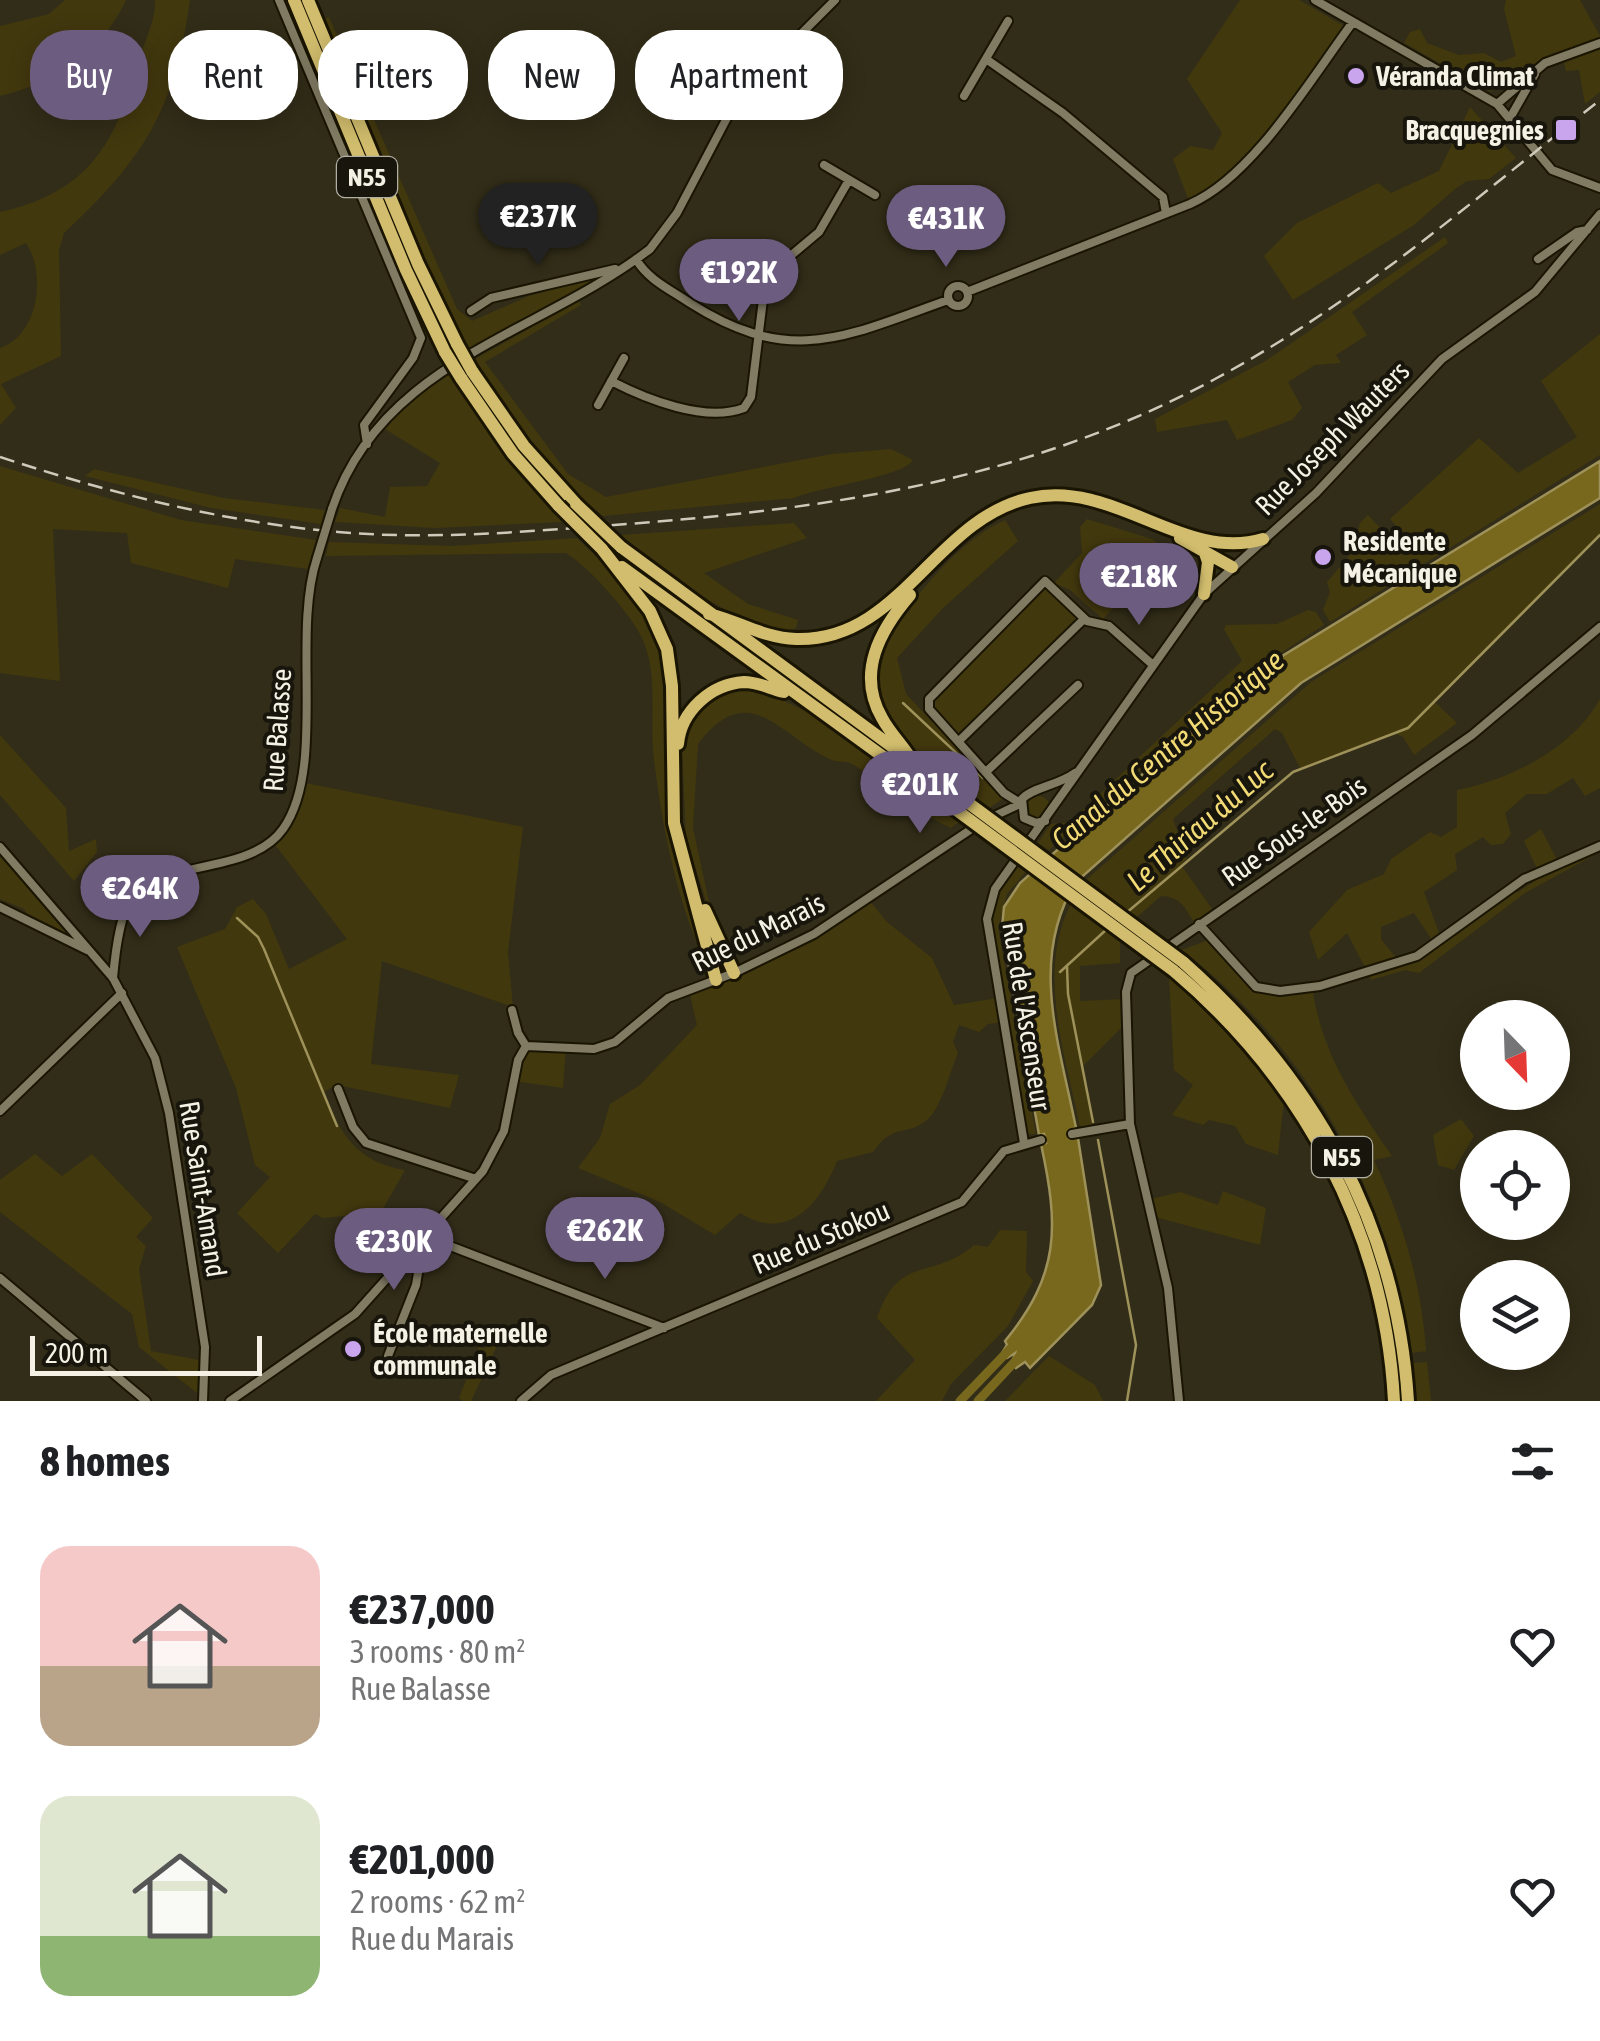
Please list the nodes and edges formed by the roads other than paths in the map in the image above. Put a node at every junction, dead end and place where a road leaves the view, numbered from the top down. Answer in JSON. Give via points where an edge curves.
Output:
{"nodes":[{"id":1,"x":279,"y":0,"type":"edge"},
{"id":2,"x":294,"y":0,"type":"edge"},
{"id":3,"x":308,"y":0,"type":"edge"},
{"id":4,"x":836,"y":0,"type":"edge"},
{"id":5,"x":1320,"y":1,"type":"edge"},
{"id":6,"x":1008,"y":21,"type":"dead end"},
{"id":7,"x":1353,"y":22,"type":"junction"},
{"id":8,"x":1600,"y":43,"type":"edge"},
{"id":9,"x":986,"y":59,"type":"junction"},
{"id":10,"x":1537,"y":71,"type":"junction"},
{"id":11,"x":964,"y":96,"type":"dead end"},
{"id":12,"x":1497,"y":104,"type":"junction"},
{"id":13,"x":1510,"y":118,"type":"junction"},
{"id":14,"x":824,"y":165,"type":"dead end"},
{"id":15,"x":849,"y":180,"type":"junction"},
{"id":16,"x":1598,"y":186,"type":"edge"},
{"id":17,"x":876,"y":194,"type":"dead end"},
{"id":18,"x":1600,"y":196,"type":"edge"},
{"id":19,"x":1166,"y":213,"type":"junction"},
{"id":20,"x":1600,"y":214,"type":"edge"},
{"id":21,"x":1588,"y":230,"type":"junction"},
{"id":22,"x":1538,"y":259,"type":"dead end"},
{"id":23,"x":636,"y":260,"type":"junction"},
{"id":24,"x":624,"y":267,"type":"junction"},
{"id":25,"x":967,"y":292,"type":"junction"},
{"id":26,"x":948,"y":300,"type":"junction"},
{"id":27,"x":472,"y":312,"type":"dead end"},
{"id":28,"x":758,"y":336,"type":"junction"},
{"id":29,"x":451,"y":348,"type":"junction"},
{"id":30,"x":624,"y":358,"type":"dead end"},
{"id":31,"x":466,"y":374,"type":"junction"},
{"id":32,"x":611,"y":381,"type":"junction"},
{"id":33,"x":598,"y":405,"type":"dead end"},
{"id":34,"x":367,"y":444,"type":"junction"},
{"id":35,"x":1263,"y":539,"type":"junction"},
{"id":36,"x":1211,"y":548,"type":"junction"},
{"id":37,"x":602,"y":549,"type":"junction"},
{"id":38,"x":1232,"y":567,"type":"junction"},
{"id":39,"x":1204,"y":594,"type":"junction"},
{"id":40,"x":708,"y":614,"type":"junction"},
{"id":41,"x":1084,"y":618,"type":"junction"},
{"id":42,"x":1600,"y":627,"type":"edge"},
{"id":43,"x":1153,"y":665,"type":"junction"},
{"id":44,"x":1078,"y":685,"type":"dead end"},
{"id":45,"x":796,"y":695,"type":"junction"},
{"id":46,"x":959,"y":740,"type":"junction"},
{"id":47,"x":914,"y":764,"type":"junction"},
{"id":48,"x":1086,"y":764,"type":"junction"},
{"id":49,"x":987,"y":771,"type":"junction"},
{"id":50,"x":1038,"y":790,"type":"junction"},
{"id":51,"x":1004,"y":792,"type":"junction"},
{"id":52,"x":956,"y":801,"type":"junction"},
{"id":53,"x":1021,"y":802,"type":"junction"},
{"id":54,"x":1053,"y":812,"type":"junction"},
{"id":55,"x":998,"y":814,"type":"junction"},
{"id":56,"x":1024,"y":817,"type":"junction"},
{"id":57,"x":1046,"y":821,"type":"junction"},
{"id":58,"x":1600,"y":846,"type":"edge"},
{"id":59,"x":0,"y":847,"type":"edge"},
{"id":60,"x":1026,"y":848,"type":"junction"},
{"id":61,"x":0,"y":907,"type":"edge"},
{"id":62,"x":1199,"y":924,"type":"junction"},
{"id":63,"x":95,"y":956,"type":"junction"},
{"id":64,"x":1178,"y":966,"type":"junction"},
{"id":65,"x":734,"y":973,"type":"junction"},
{"id":66,"x":113,"y":978,"type":"junction"},
{"id":67,"x":716,"y":980,"type":"junction"},
{"id":68,"x":122,"y":992,"type":"junction"},
{"id":69,"x":512,"y":1010,"type":"dead end"},
{"id":70,"x":526,"y":1046,"type":"junction"},
{"id":71,"x":338,"y":1089,"type":"dead end"},
{"id":72,"x":0,"y":1111,"type":"edge"},
{"id":73,"x":1130,"y":1124,"type":"junction"},
{"id":74,"x":1077,"y":1133,"type":"dead end"},
{"id":75,"x":1041,"y":1140,"type":"dead end"},
{"id":76,"x":1024,"y":1143,"type":"junction"},
{"id":77,"x":991,"y":1167,"type":"joint"},
{"id":78,"x":476,"y":1179,"type":"junction"},
{"id":79,"x":424,"y":1236,"type":"junction"},
{"id":80,"x":0,"y":1278,"type":"edge"},
{"id":81,"x":664,"y":1328,"type":"junction"},
{"id":82,"x":388,"y":1356,"type":"dead end"},
{"id":83,"x":146,"y":1401,"type":"edge"},
{"id":84,"x":203,"y":1401,"type":"edge"},
{"id":85,"x":230,"y":1401,"type":"edge"},
{"id":86,"x":521,"y":1401,"type":"edge"},
{"id":87,"x":1179,"y":1401,"type":"edge"},
{"id":88,"x":1394,"y":1401,"type":"edge"},
{"id":89,"x":1408,"y":1401,"type":"edge"}],
"edges":[{"from":1,"to":34,"type":"street","via":[[421,338],[364,425]]},
{"from":2,"to":29,"type":"highway","number":"N55","via":[[406,270]]},
{"from":3,"to":29,"type":"highway","number":"N55"},
{"from":4,"to":23,"type":"street","via":[[738,97],[678,213]]},
{"from":5,"to":7,"type":"street"},
{"from":6,"to":9,"type":"street"},
{"from":7,"to":12,"type":"street"},
{"from":7,"to":19,"type":"street","via":[[1233,174]]},
{"from":8,"to":10,"type":"street"},
{"from":9,"to":11,"type":"street"},
{"from":9,"to":19,"type":"street","via":[[1163,197]]},
{"from":10,"to":12,"type":"street"},
{"from":10,"to":13,"type":"street"},
{"from":12,"to":13,"type":"street"},
{"from":13,"to":16,"type":"street","via":[[1552,170]]},
{"from":14,"to":15,"type":"street"},
{"from":15,"to":17,"type":"street"},
{"from":15,"to":28,"type":"street","via":[[819,232],[770,273],[758,308]]},
{"from":16,"to":18,"type":"street"},
{"from":19,"to":25,"type":"street"},
{"from":20,"to":21,"type":"street","name":"Rue Joseph Wauters"},
{"from":21,"to":22,"type":"street"},
{"from":21,"to":35,"type":"street","name":"Rue Joseph Wauters","via":[[1535,292],[1442,359],[1316,493]]},
{"from":23,"to":24,"type":"street"},
{"from":23,"to":28,"type":"street","via":[[698,308]]},
{"from":24,"to":27,"type":"street","via":[[491,298]]},
{"from":24,"to":34,"type":"street","via":[[420,384]]},
{"from":25,"to":26,"type":"street","via":[[956,286]]},
{"from":25,"to":26,"type":"street","via":[[962,306]]},
{"from":26,"to":28,"type":"street","via":[[828,340]]},
{"from":28,"to":32,"type":"street","via":[[751,397],[738,410],[666,403]]},
{"from":29,"to":31,"type":"highway","number":"N55","bridge":true},
{"from":30,"to":32,"type":"street"},
{"from":31,"to":37,"type":"highway","number":"N55","bridge":true,"via":[[513,454]]},
{"from":31,"to":40,"type":"highway","number":"N55","bridge":true,"via":[[576,504]]},
{"from":32,"to":33,"type":"street"},
{"from":34,"to":66,"type":"street","name":"Rue Balasse","bridge":true,"via":[[332,509],[305,609],[302,775],[288,824],[258,851],[136,892]]},
{"from":35,"to":36,"type":"highway"},
{"from":35,"to":38,"type":"street","name":"Rue Joseph Wauters"},
{"from":36,"to":38,"type":"highway"},
{"from":36,"to":39,"type":"highway"},
{"from":36,"to":40,"type":"highway","via":[[1104,501],[1034,496],[971,525],[884,610],[841,633],[779,638]]},
{"from":36,"to":47,"type":"highway","via":[[1072,503],[1019,507],[975,530],[894,614],[874,653],[874,702]]},
{"from":37,"to":45,"type":"highway","number":"N55"},
{"from":37,"to":67,"type":"highway","via":[[650,611],[667,649],[674,822]]},
{"from":38,"to":39,"type":"street","name":"Rue Joseph Wauters"},
{"from":39,"to":43,"type":"street","name":"Rue Joseph Wauters"},
{"from":40,"to":47,"type":"highway","number":"N55"},
{"from":41,"to":43,"type":"street","via":[[1104,624]]},
{"from":41,"to":46,"type":"street"},
{"from":41,"to":46,"type":"street","via":[[1045,582],[1038,586],[926,704]]},
{"from":42,"to":62,"type":"street","name":"Rue Sous-le-Bois","via":[[1472,734]]},
{"from":43,"to":48,"type":"street","name":"Rue Joseph Wauters"},
{"from":44,"to":49,"type":"street"},
{"from":45,"to":52,"type":"highway","number":"N55"},
{"from":45,"to":65,"type":"highway","via":[[757,683],[722,688],[690,711],[678,738],[687,858]]},
{"from":46,"to":49,"type":"street"},
{"from":47,"to":52,"type":"highway","number":"N55"},
{"from":48,"to":50,"type":"street","name":"Rue Joseph Wauters","via":[[1060,784]]},
{"from":48,"to":54,"type":"street","name":"Rue Joseph Wauters"},
{"from":49,"to":51,"type":"street"},
{"from":50,"to":53,"type":"street"},
{"from":50,"to":54,"type":"street","via":[[1051,797]]},
{"from":51,"to":53,"type":"street"},
{"from":51,"to":55,"type":"street","via":[[1007,802]]},
{"from":52,"to":64,"type":"highway","number":"N55","bridge":true},
{"from":53,"to":55,"type":"street","name":"Rue du Marais"},
{"from":53,"to":56,"type":"street"},
{"from":54,"to":57,"type":"street"},
{"from":55,"to":56,"type":"street"},
{"from":55,"to":65,"type":"street","name":"Rue du Marais","via":[[951,839],[847,914]]},
{"from":56,"to":57,"type":"street"},
{"from":56,"to":60,"type":"street"},
{"from":57,"to":60,"type":"street","name":"Rue de l'Ascenseur"},
{"from":58,"to":62,"type":"street","via":[[1524,879],[1417,956],[1320,986],[1256,987]]},
{"from":59,"to":63,"type":"street","name":"Rue Saint-Amand"},
{"from":60,"to":76,"type":"street","name":"Rue de l'Ascenseur","via":[[996,889],[987,919]]},
{"from":61,"to":63,"type":"street"},
{"from":62,"to":73,"type":"street","name":"Rue Sous-le-Bois","via":[[1138,963],[1128,978]]},
{"from":63,"to":66,"type":"street","name":"Rue Saint-Amand"},
{"from":64,"to":88,"type":"highway","number":"N55","via":[[1256,1049],[1334,1170],[1380,1300]]},
{"from":64,"to":89,"type":"highway","number":"N55","via":[[1242,1016],[1289,1072],[1346,1164],[1394,1298]]},
{"from":65,"to":67,"type":"street","name":"Rue du Marais"},
{"from":66,"to":68,"type":"street","name":"Rue Saint-Amand"},
{"from":67,"to":70,"type":"street","name":"Rue du Marais","via":[[668,998],[604,1047]]},
{"from":68,"to":72,"type":"street"},
{"from":68,"to":84,"type":"street","name":"Rue Saint-Amand","via":[[164,1086],[205,1347]]},
{"from":69,"to":70,"type":"street"},
{"from":70,"to":78,"type":"street","via":[[498,1146]]},
{"from":71,"to":78,"type":"street","via":[[366,1143]]},
{"from":73,"to":74,"type":"street"},
{"from":73,"to":87,"type":"street","name":"Rue Sous-le-Bois","via":[[1168,1288]]},
{"from":75,"to":76,"type":"street","name":"Rue de l'Ascenseur"},
{"from":76,"to":77,"type":"street","name":"Rue de l'Ascenseur","via":[[1010,1146]]},
{"from":77,"to":81,"type":"street","name":"Rue du Stokou","via":[[962,1202]]},
{"from":78,"to":79,"type":"street"},
{"from":79,"to":81,"type":"street"},
{"from":79,"to":82,"type":"street","via":[[416,1285]]},
{"from":79,"to":85,"type":"street","via":[[355,1314]]},
{"from":80,"to":83,"type":"street"},
{"from":81,"to":86,"type":"street","name":"Rue du Stokou","via":[[551,1375]]}]}
